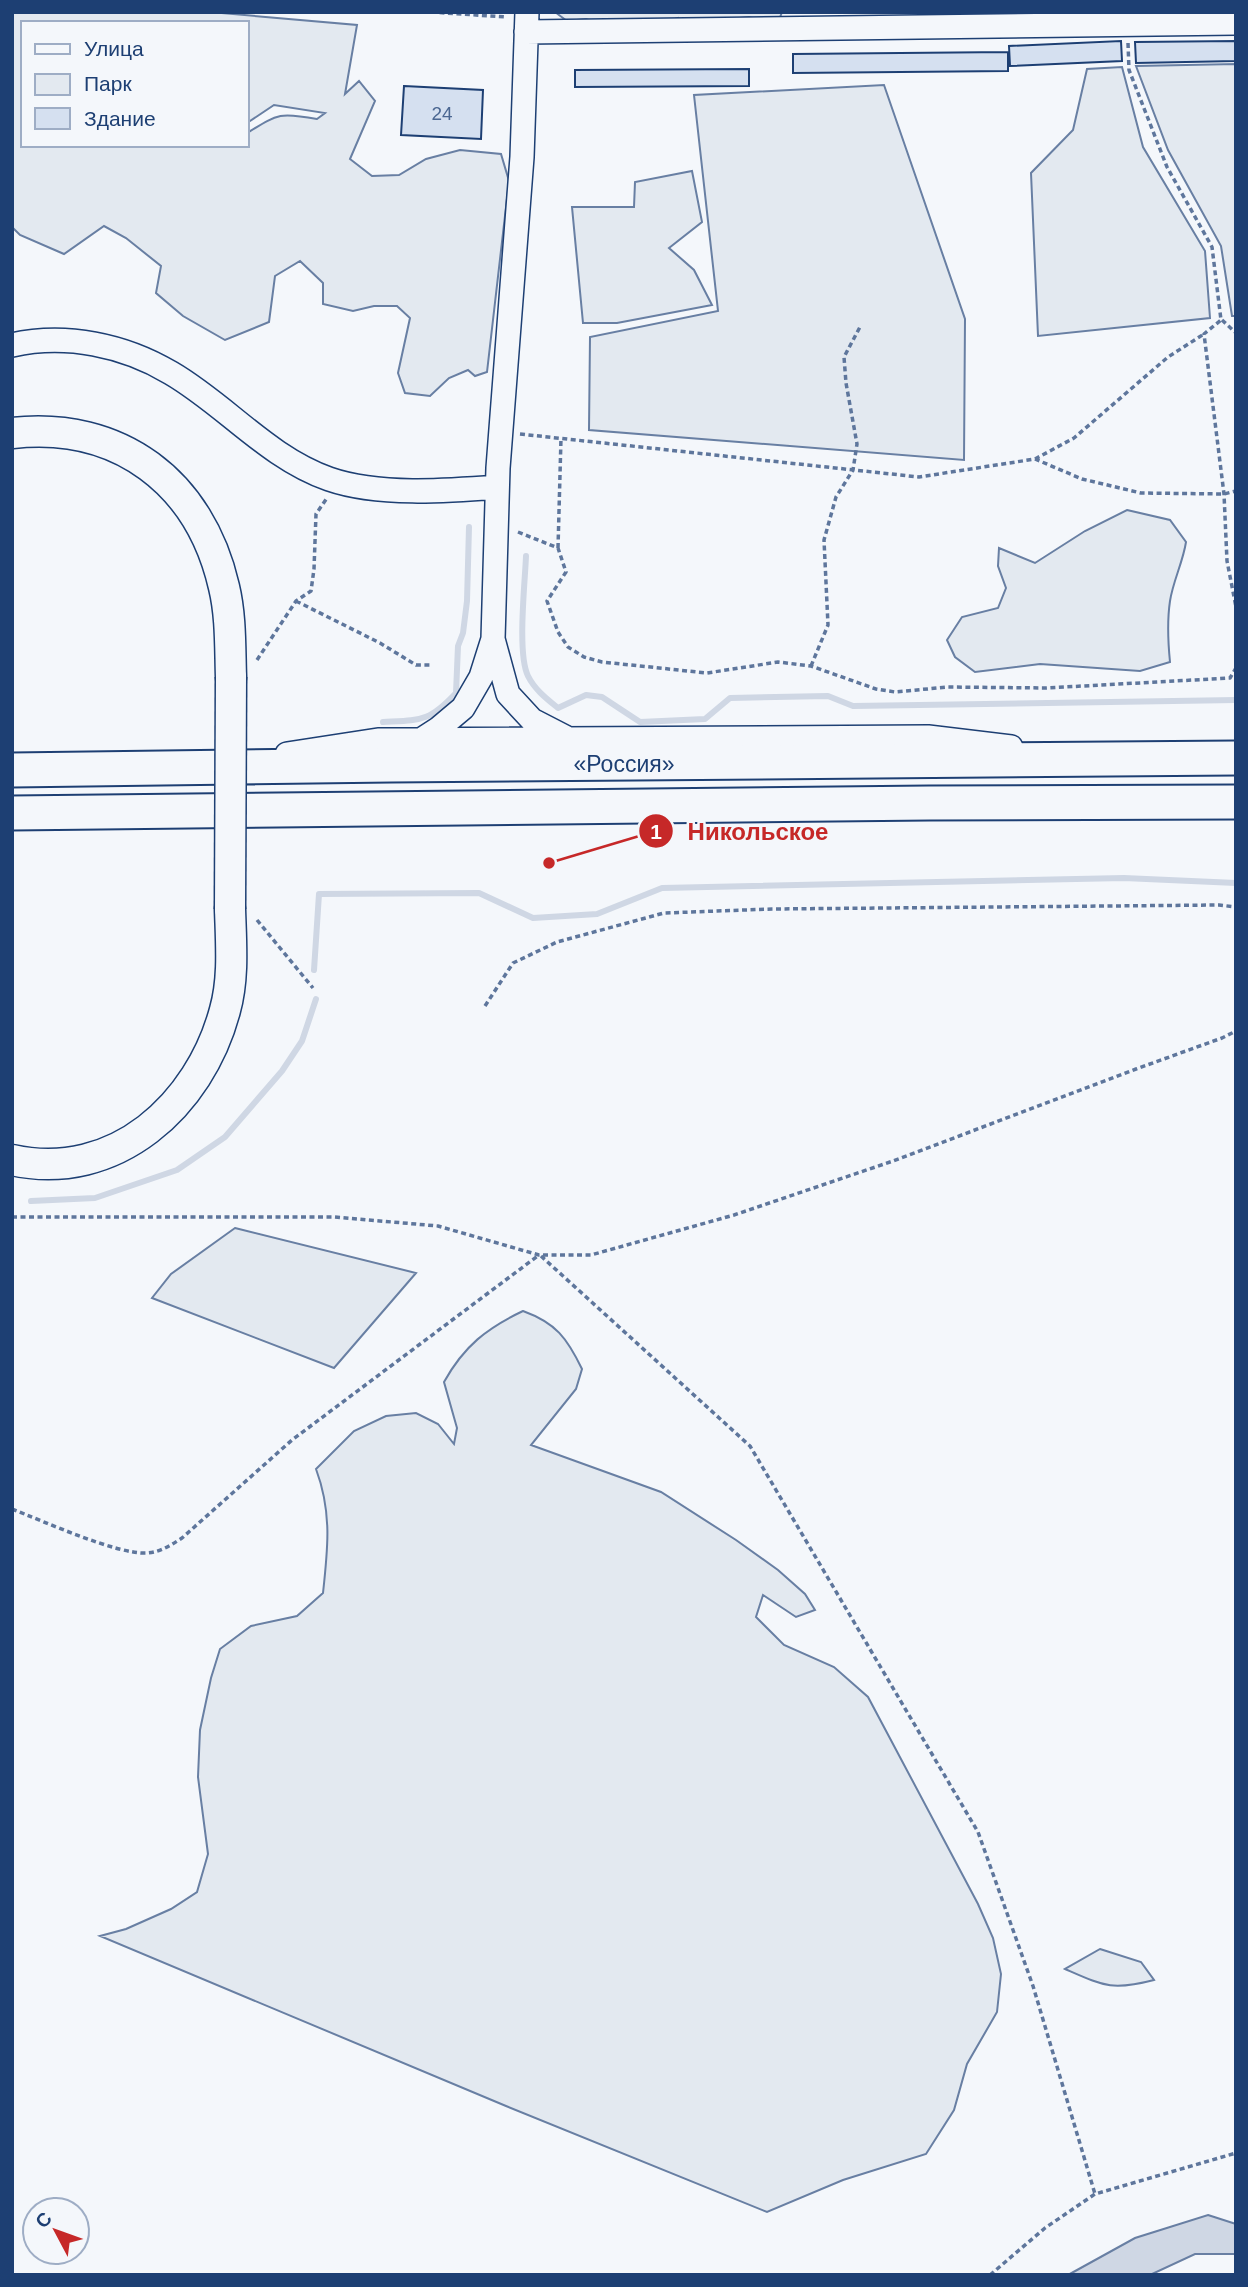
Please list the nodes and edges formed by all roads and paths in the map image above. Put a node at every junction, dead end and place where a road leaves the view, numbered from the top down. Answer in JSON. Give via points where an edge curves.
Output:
{"nodes":[{"id":1,"x":431,"y":12,"type":"edge"},
{"id":2,"x":1016,"y":19,"type":"edge"},
{"id":3,"x":526,"y":21,"type":"edge"},
{"id":4,"x":1236,"y":23,"type":"edge"},
{"id":5,"x":1129,"y":70,"type":"dead end"},
{"id":6,"x":1221,"y":320,"type":"junction"},
{"id":7,"x":860,"y":327,"type":"dead end"},
{"id":8,"x":1236,"y":333,"type":"edge"},
{"id":9,"x":1204,"y":334,"type":"junction"},
{"id":10,"x":12,"y":345,"type":"edge"},
{"id":11,"x":501,"y":432,"type":"junction"},
{"id":12,"x":12,"y":433,"type":"edge"},
{"id":13,"x":561,"y":438,"type":"junction"},
{"id":14,"x":1034,"y":459,"type":"junction"},
{"id":15,"x":853,"y":470,"type":"junction"},
{"id":16,"x":339,"y":482,"type":"junction"},
{"id":17,"x":497,"y":487,"type":"junction"},
{"id":18,"x":1236,"y":491,"type":"edge"},
{"id":19,"x":1224,"y":494,"type":"junction"},
{"id":20,"x":497,"y":523,"type":"junction"},
{"id":21,"x":558,"y":548,"type":"junction"},
{"id":22,"x":296,"y":601,"type":"junction"},
{"id":23,"x":1236,"y":607,"type":"edge"},
{"id":24,"x":493,"y":639,"type":"junction"},
{"id":25,"x":432,"y":665,"type":"dead end"},
{"id":26,"x":811,"y":666,"type":"junction"},
{"id":27,"x":1236,"y":668,"type":"edge"},
{"id":28,"x":240,"y":673,"type":"junction"},
{"id":29,"x":1230,"y":678,"type":"junction"},
{"id":30,"x":1236,"y":679,"type":"edge"},
{"id":31,"x":570,"y":739,"type":"junction"},
{"id":32,"x":421,"y":740,"type":"junction"},
{"id":33,"x":1236,"y":758,"type":"edge"},
{"id":34,"x":1109,"y":760,"type":"junction"},
{"id":35,"x":12,"y":763,"type":"edge"},
{"id":36,"x":194,"y":768,"type":"junction"},
{"id":37,"x":12,"y":770,"type":"edge"},
{"id":38,"x":60,"y":770,"type":"junction"},
{"id":39,"x":1236,"y":802,"type":"edge"},
{"id":40,"x":69,"y":812,"type":"junction"},
{"id":41,"x":12,"y":813,"type":"edge"},
{"id":42,"x":12,"y":821,"type":"edge"},
{"id":43,"x":1236,"y":907,"type":"edge"},
{"id":44,"x":243,"y":914,"type":"junction"},
{"id":45,"x":313,"y":988,"type":"dead end"},
{"id":46,"x":485,"y":1006,"type":"dead end"},
{"id":47,"x":1236,"y":1031,"type":"edge"},
{"id":48,"x":12,"y":1160,"type":"edge"},
{"id":49,"x":12,"y":1217,"type":"edge"},
{"id":50,"x":539,"y":1255,"type":"junction"},
{"id":51,"x":12,"y":1509,"type":"edge"},
{"id":52,"x":1236,"y":2153,"type":"edge"},
{"id":53,"x":1095,"y":2194,"type":"junction"},
{"id":54,"x":990,"y":2275,"type":"edge"}],
"edges":[{"from":1,"to":3,"type":"path"},
{"from":2,"to":3,"type":"street"},
{"from":2,"to":4,"type":"street"},
{"from":3,"to":11,"type":"street","via":[[522,157]]},
{"from":5,"to":6,"type":"path","via":[[1167,167],[1212,247]]},
{"from":6,"to":8,"type":"path"},
{"from":6,"to":9,"type":"path"},
{"from":7,"to":15,"type":"path","via":[[844,357],[857,444]]},
{"from":9,"to":14,"type":"path","via":[[1168,357],[1074,438]]},
{"from":9,"to":19,"type":"path"},
{"from":10,"to":16,"type":"street","via":[[85,342],[145,359],[172,373],[290,461]]},
{"from":11,"to":13,"type":"path"},
{"from":11,"to":17,"type":"street"},
{"from":12,"to":28,"type":"main road","via":[[54,431],[97,438],[142,460],[171,486],[198,522],[217,563]]},
{"from":13,"to":15,"type":"path"},
{"from":13,"to":21,"type":"path"},
{"from":14,"to":15,"type":"path","via":[[919,477]]},
{"from":14,"to":19,"type":"path","via":[[1082,479],[1141,493]]},
{"from":15,"to":26,"type":"path","via":[[836,497],[824,540],[828,625]]},
{"from":16,"to":17,"type":"street","via":[[437,491]]},
{"from":16,"to":22,"type":"path","via":[[316,514],[311,592]]},
{"from":17,"to":20,"type":"street"},
{"from":18,"to":19,"type":"path"},
{"from":19,"to":23,"type":"path","via":[[1227,561]]},
{"from":20,"to":21,"type":"path"},
{"from":20,"to":24,"type":"street"},
{"from":21,"to":26,"type":"path","via":[[566,572],[547,601],[558,632],[568,647],[584,657],[707,673],[778,662]]},
{"from":22,"to":25,"type":"path","via":[[416,665]]},
{"from":22,"to":28,"type":"path"},
{"from":24,"to":31,"type":"street","via":[[508,694],[532,720]]},
{"from":24,"to":32,"type":"street","via":[[481,677],[463,708]]},
{"from":26,"to":29,"type":"path","via":[[895,692]]},
{"from":27,"to":29,"type":"path"},
{"from":28,"to":44,"type":"main road","bridge":true},
{"from":29,"to":30,"type":"path"},
{"from":31,"to":32,"type":"street"},
{"from":31,"to":34,"type":"street","via":[[928,737]]},
{"from":32,"to":36,"type":"street","via":[[378,740]]},
{"from":33,"to":34,"type":"highway","name":"«Россия»"},
{"from":34,"to":36,"type":"highway","name":"«Россия»"},
{"from":35,"to":38,"type":"main road"},
{"from":36,"to":38,"type":"highway","name":"«Россия»"},
{"from":37,"to":38,"type":"highway","name":"«Россия»"},
{"from":39,"to":40,"type":"highway","name":"«Россия»"},
{"from":40,"to":41,"type":"highway","name":"«Россия»"},
{"from":40,"to":42,"type":"main road"},
{"from":43,"to":46,"type":"path","via":[[664,913],[557,942],[513,963]]},
{"from":44,"to":45,"type":"path"},
{"from":44,"to":48,"type":"main road","via":[[226,1008],[203,1066],[186,1092],[141,1135],[114,1152],[58,1163]]},
{"from":47,"to":50,"type":"path","via":[[893,1161],[734,1215],[591,1255]]},
{"from":49,"to":50,"type":"path","via":[[335,1217],[438,1226]]},
{"from":50,"to":51,"type":"path","via":[[292,1440],[165,1549],[146,1553],[121,1550]]},
{"from":50,"to":53,"type":"path","via":[[750,1446],[978,1832],[1033,1986]]},
{"from":52,"to":53,"type":"path"},
{"from":53,"to":54,"type":"path","via":[[1045,2228]]}]}
